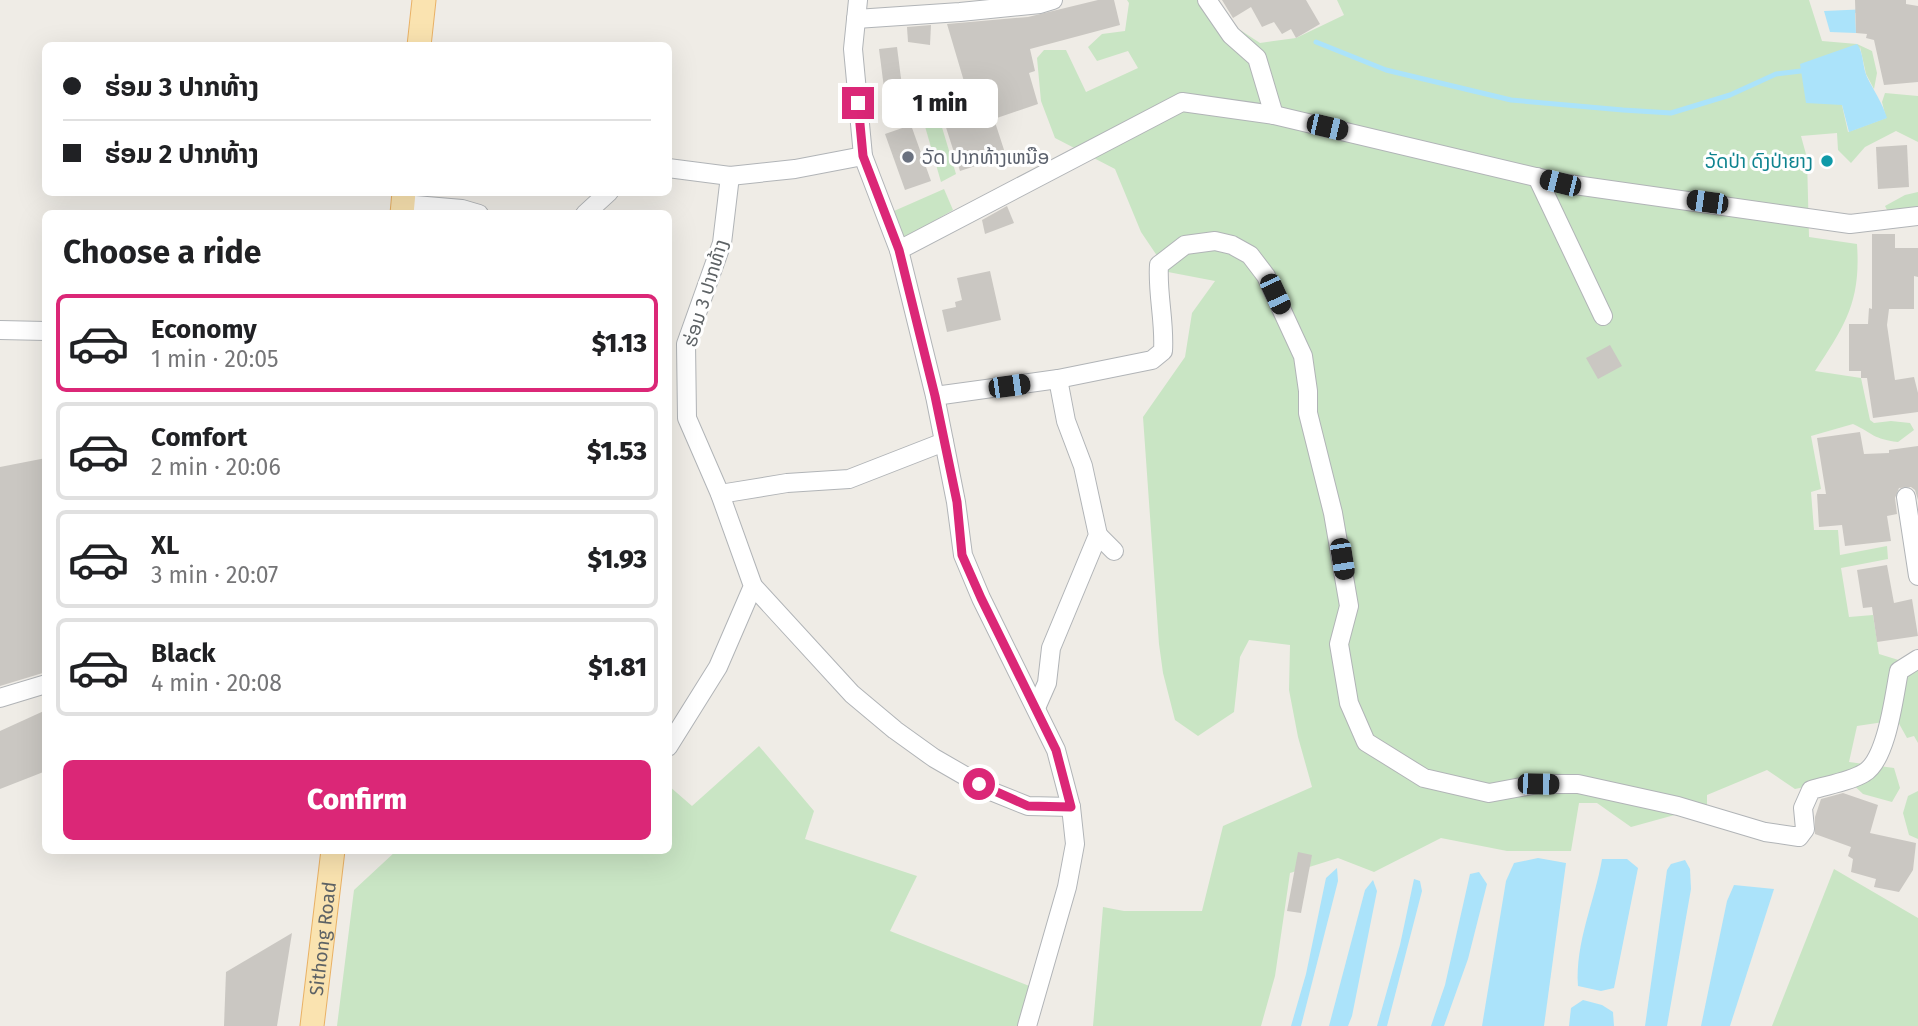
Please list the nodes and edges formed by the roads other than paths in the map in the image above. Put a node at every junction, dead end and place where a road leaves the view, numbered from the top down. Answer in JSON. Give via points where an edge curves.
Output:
{"nodes":[{"id":1,"x":424,"y":0,"type":"edge"},
{"id":2,"x":858,"y":0,"type":"edge"},
{"id":3,"x":1053,"y":0,"type":"edge"},
{"id":4,"x":1207,"y":0,"type":"edge"},
{"id":5,"x":986,"y":5,"type":"edge"},
{"id":6,"x":856,"y":19,"type":"junction"},
{"id":7,"x":419,"y":42,"type":"edge"},
{"id":8,"x":1274,"y":115,"type":"junction"},
{"id":9,"x":863,"y":156,"type":"junction"},
{"id":10,"x":672,"y":169,"type":"edge"},
{"id":11,"x":730,"y":176,"type":"junction"},
{"id":12,"x":1537,"y":177,"type":"junction"},
{"id":13,"x":605,"y":196,"type":"edge"},
{"id":14,"x":403,"y":203,"type":"edge"},
{"id":15,"x":465,"y":210,"type":"edge"},
{"id":16,"x":589,"y":210,"type":"edge"},
{"id":17,"x":1918,"y":216,"type":"edge"},
{"id":18,"x":899,"y":250,"type":"junction"},
{"id":19,"x":1602,"y":316,"type":"dead end"},
{"id":20,"x":0,"y":330,"type":"edge"},
{"id":21,"x":42,"y":331,"type":"edge"},
{"id":22,"x":1058,"y":379,"type":"junction"},
{"id":23,"x":935,"y":396,"type":"junction"},
{"id":24,"x":944,"y":442,"type":"junction"},
{"id":25,"x":720,"y":495,"type":"junction"},
{"id":26,"x":1906,"y":497,"type":"dead end"},
{"id":27,"x":1098,"y":536,"type":"junction"},
{"id":28,"x":1114,"y":551,"type":"dead end"},
{"id":29,"x":1918,"y":576,"type":"edge"},
{"id":30,"x":753,"y":586,"type":"junction"},
{"id":31,"x":1918,"y":659,"type":"edge"},
{"id":32,"x":42,"y":685,"type":"edge"},
{"id":33,"x":0,"y":698,"type":"edge"},
{"id":34,"x":1036,"y":708,"type":"junction"},
{"id":35,"x":672,"y":741,"type":"edge"},
{"id":36,"x":1071,"y":807,"type":"junction"},
{"id":37,"x":333,"y":854,"type":"edge"},
{"id":38,"x":312,"y":1026,"type":"edge"},
{"id":39,"x":1027,"y":1026,"type":"edge"}],
"edges":[{"from":1,"to":7,"type":"main road"},
{"from":2,"to":6,"type":"street"},
{"from":3,"to":5,"type":"street"},
{"from":4,"to":8,"type":"street","via":[[1231,35],[1257,58]]},
{"from":5,"to":6,"type":"street"},
{"from":6,"to":9,"type":"street","via":[[853,49]]},
{"from":8,"to":12,"type":"street"},
{"from":8,"to":18,"type":"street","via":[[1182,102]]},
{"from":9,"to":11,"type":"street"},
{"from":9,"to":18,"type":"street"},
{"from":10,"to":11,"type":"street"},
{"from":11,"to":25,"type":"street","name":"ຮ່ອມ 3 ປາກທ້າງ","via":[[722,243],[686,344],[687,418]]},
{"from":12,"to":17,"type":"street","via":[[1850,224]]},
{"from":12,"to":19,"type":"street"},
{"from":13,"to":16,"type":"street"},
{"from":14,"to":15,"type":"street"},
{"from":18,"to":23,"type":"street"},
{"from":20,"to":21,"type":"street"},
{"from":22,"to":23,"type":"street"},
{"from":22,"to":27,"type":"street"},
{"from":22,"to":31,"type":"street","via":[[1152,360],[1163,351],[1159,264],[1185,245],[1215,241],[1250,255],[1266,276],[1303,356],[1308,413],[1334,513],[1349,606],[1339,644],[1349,703],[1366,742],[1424,778],[1489,793],[1538,784],[1578,784],[1799,837],[1811,790],[1865,773],[1877,757],[1899,671]]},
{"from":23,"to":24,"type":"street"},
{"from":24,"to":25,"type":"street","via":[[849,479],[787,483]]},
{"from":24,"to":34,"type":"street","via":[[962,555]]},
{"from":25,"to":30,"type":"street","name":"ຮ່ອມ 3 ປາກທ້າງ"},
{"from":26,"to":29,"type":"street"},
{"from":27,"to":28,"type":"street"},
{"from":27,"to":34,"type":"street","via":[[1051,648],[1047,683]]},
{"from":30,"to":35,"type":"street","via":[[718,667]]},
{"from":30,"to":36,"type":"street","name":"ຮ່ອມ 3 ປາກທ້າງ","via":[[852,694],[934,758],[1028,806]]},
{"from":32,"to":33,"type":"street"},
{"from":34,"to":36,"type":"street","via":[[1056,750]]},
{"from":36,"to":39,"type":"street","via":[[1075,844],[1067,887]]},
{"from":37,"to":38,"type":"main road","name":"Sithong Road"}]}
